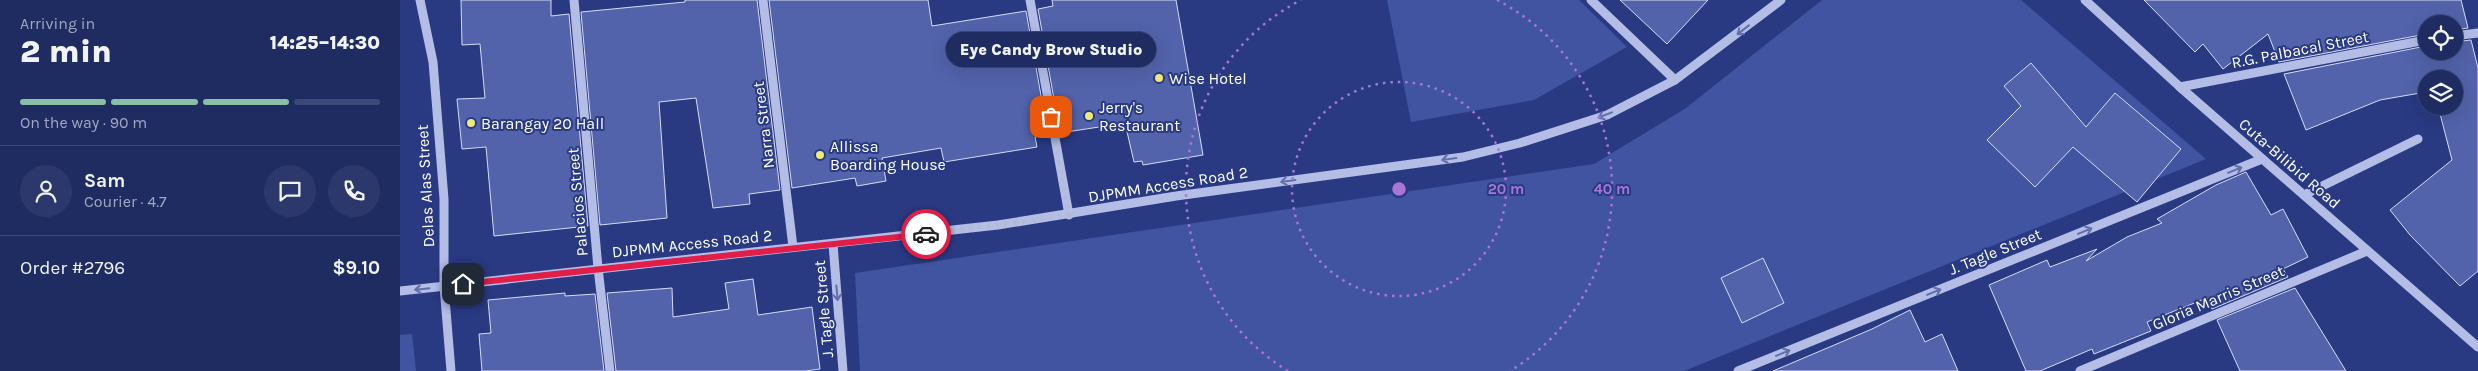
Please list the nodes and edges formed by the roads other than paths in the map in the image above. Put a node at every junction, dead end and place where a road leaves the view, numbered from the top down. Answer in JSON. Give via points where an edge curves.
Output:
{"nodes":[{"id":1,"x":420,"y":0,"type":"edge"},
{"id":2,"x":574,"y":0,"type":"edge"},
{"id":3,"x":763,"y":0,"type":"edge"},
{"id":4,"x":1030,"y":0,"type":"edge"},
{"id":5,"x":1591,"y":0,"type":"edge"},
{"id":6,"x":1781,"y":0,"type":"edge"},
{"id":7,"x":2085,"y":0,"type":"edge"},
{"id":8,"x":2478,"y":33,"type":"edge"},
{"id":9,"x":2463,"y":35,"type":"edge"},
{"id":10,"x":2418,"y":42,"type":"edge"},
{"id":11,"x":1675,"y":80,"type":"junction"},
{"id":12,"x":2180,"y":87,"type":"junction"},
{"id":13,"x":2418,"y":139,"type":"dead end"},
{"id":14,"x":2262,"y":159,"type":"junction"},
{"id":15,"x":2304,"y":195,"type":"junction"},
{"id":16,"x":1069,"y":215,"type":"junction"},
{"id":17,"x":833,"y":244,"type":"junction"},
{"id":18,"x":793,"y":247,"type":"junction"},
{"id":19,"x":2367,"y":251,"type":"junction"},
{"id":20,"x":598,"y":268,"type":"junction"},
{"id":21,"x":444,"y":286,"type":"junction"},
{"id":22,"x":400,"y":291,"type":"edge"},
{"id":23,"x":2478,"y":347,"type":"edge"},
{"id":24,"x":451,"y":371,"type":"edge"},
{"id":25,"x":610,"y":371,"type":"edge"},
{"id":26,"x":843,"y":371,"type":"edge"},
{"id":27,"x":1738,"y":371,"type":"edge"},
{"id":28,"x":2080,"y":371,"type":"edge"}],
"edges":[{"from":1,"to":21,"type":"street","name":"Delas Alas Street","via":[[433,72],[444,199]]},
{"from":2,"to":20,"type":"street","name":"Palacios Street"},
{"from":3,"to":18,"type":"street","name":"Narra Street"},
{"from":4,"to":16,"type":"street"},
{"from":5,"to":11,"type":"street"},
{"from":6,"to":11,"type":"street","name":"DJPMM Access Road 2","one_way":true},
{"from":7,"to":12,"type":"street","name":"Cuta-Bilibid Road"},
{"from":8,"to":9,"type":"street"},
{"from":10,"to":12,"type":"street","name":"R.G. Palbacal Street"},
{"from":11,"to":16,"type":"street","name":"DJPMM Access Road 2","one_way":true,"via":[[1607,115],[1520,143],[1463,157],[1176,196]]},
{"from":12,"to":14,"type":"street","name":"Cuta-Bilibid Road"},
{"from":13,"to":15,"type":"street"},
{"from":14,"to":15,"type":"street","name":"Cuta-Bilibid Road"},
{"from":27,"to":14,"type":"street","name":"J. Tagle Street","one_way":true},
{"from":15,"to":19,"type":"street","name":"Cuta-Bilibid Road"},
{"from":16,"to":17,"type":"street","name":"DJPMM Access Road 2"},
{"from":17,"to":18,"type":"street","name":"DJPMM Access Road 2"},
{"from":17,"to":26,"type":"street","name":"J. Tagle Street","one_way":true},
{"from":18,"to":20,"type":"street","name":"DJPMM Access Road 2"},
{"from":19,"to":23,"type":"street","name":"Cuta-Bilibid Road"},
{"from":19,"to":28,"type":"street","name":"Gloria Marris Street"},
{"from":20,"to":21,"type":"street","name":"DJPMM Access Road 2"},
{"from":20,"to":25,"type":"street","name":"Palacios Street"},
{"from":21,"to":22,"type":"street","name":"DJPMM Access Road 2","one_way":true},
{"from":21,"to":24,"type":"street","name":"Delas Alas Street"}]}
